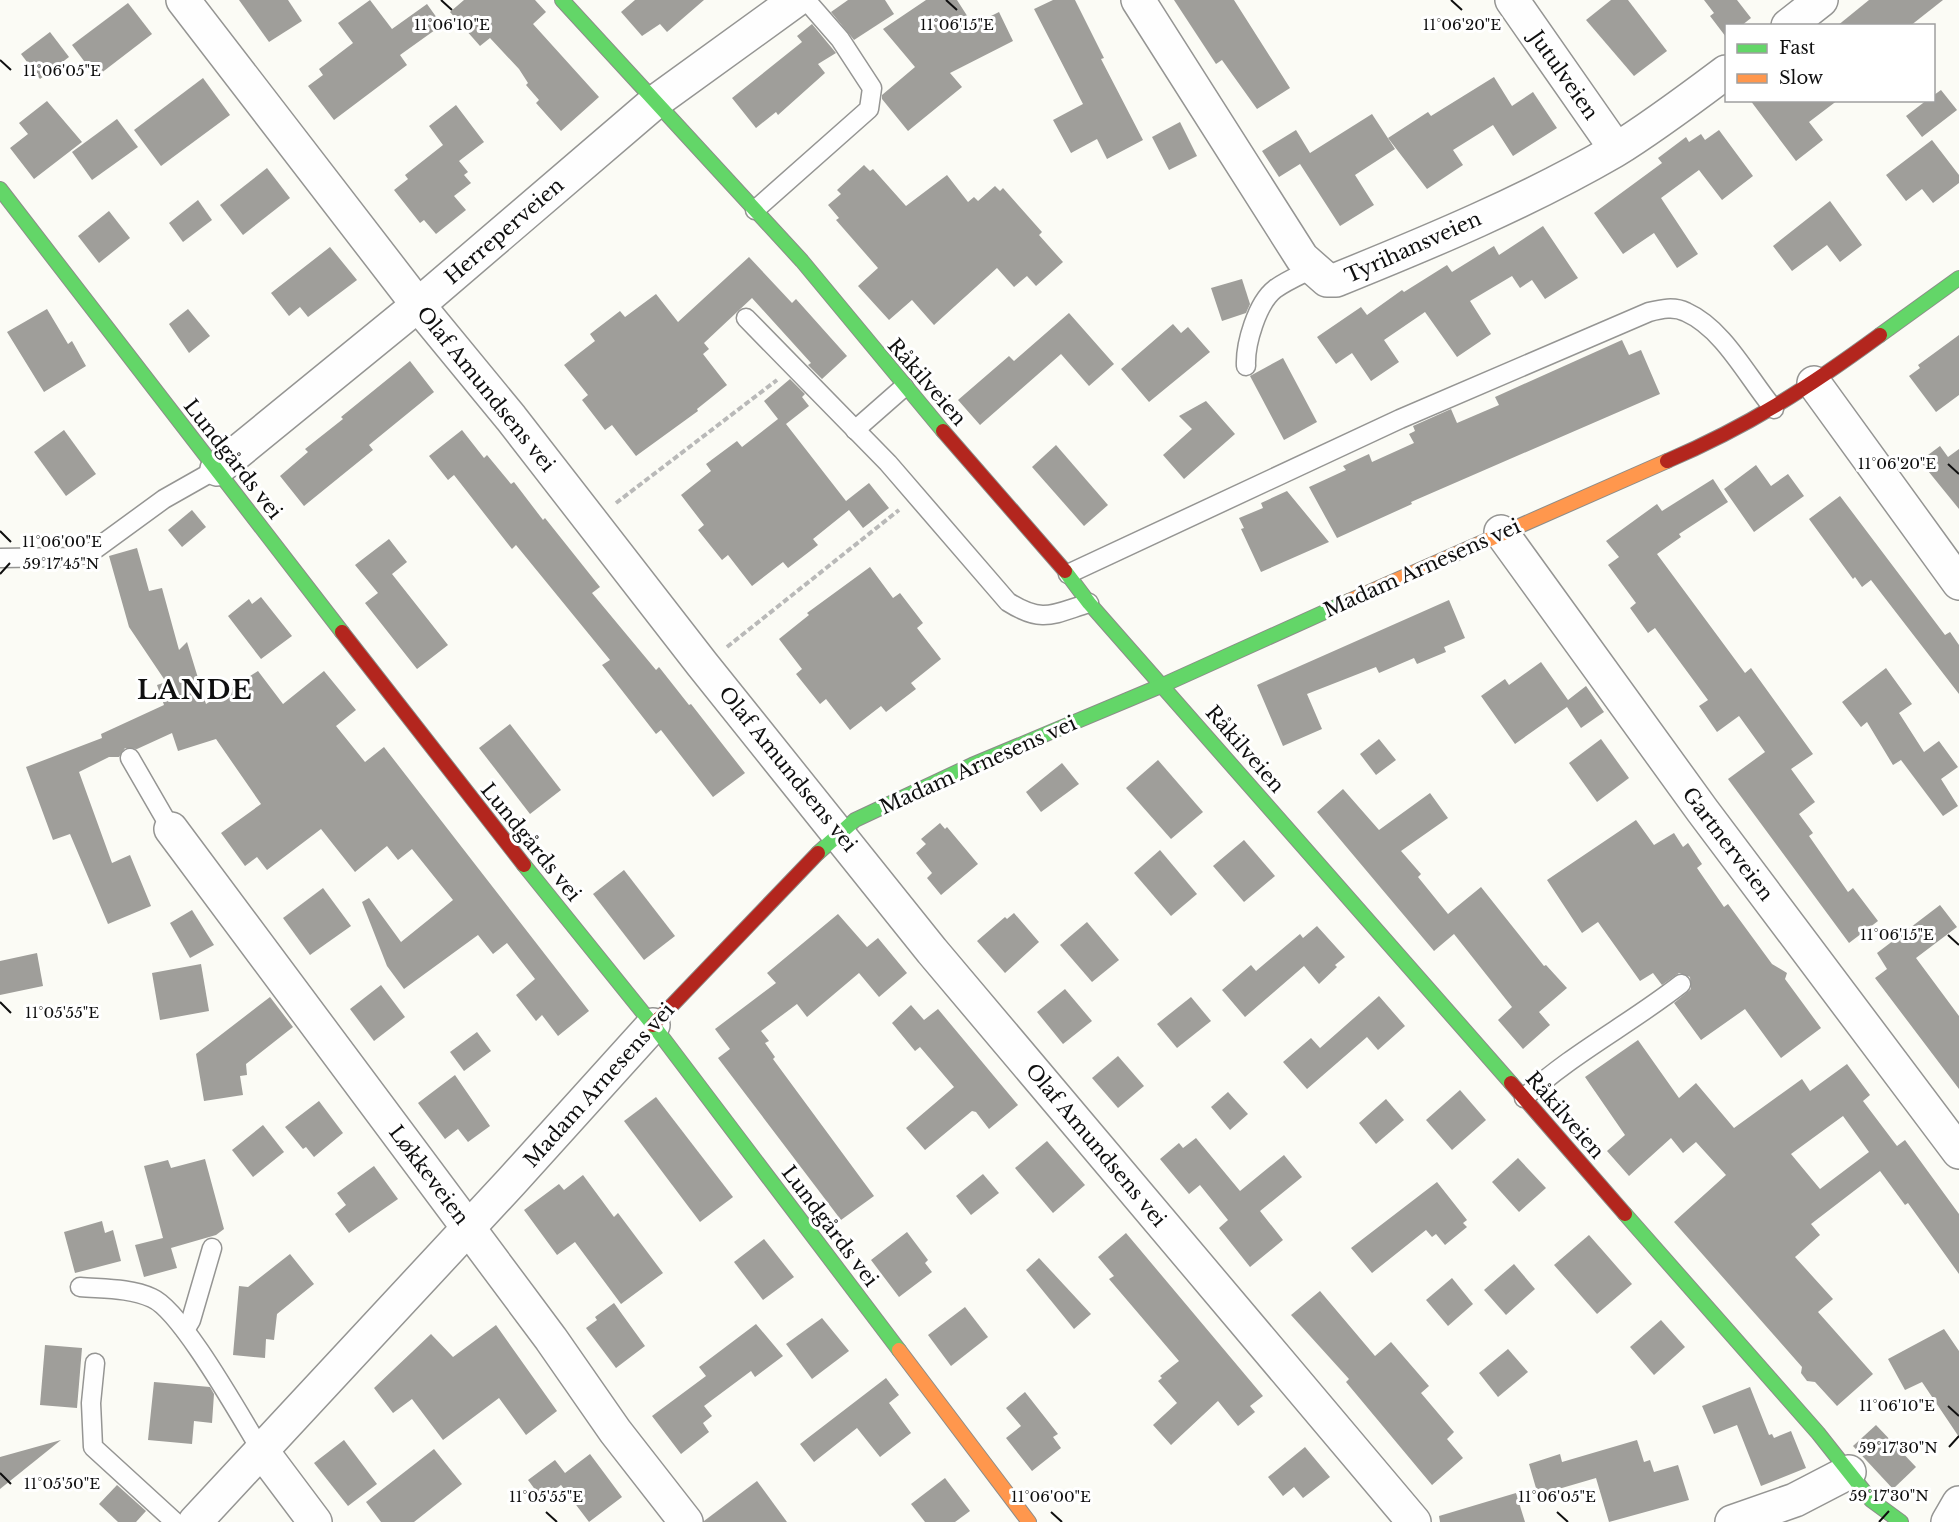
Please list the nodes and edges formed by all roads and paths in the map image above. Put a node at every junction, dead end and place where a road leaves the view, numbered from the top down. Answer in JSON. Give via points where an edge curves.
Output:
{"nodes":[{"id":1,"x":183,"y":0,"type":"edge"},
{"id":2,"x":562,"y":0,"type":"edge"},
{"id":3,"x":796,"y":0,"type":"edge"},
{"id":4,"x":806,"y":0,"type":"edge"},
{"id":5,"x":1138,"y":0,"type":"edge"},
{"id":6,"x":1512,"y":0,"type":"edge"},
{"id":7,"x":1821,"y":0,"type":"edge"},
{"id":8,"x":1791,"y":24,"type":"edge"},
{"id":9,"x":1725,"y":73,"type":"edge"},
{"id":10,"x":655,"y":102,"type":"junction"},
{"id":11,"x":1616,"y":150,"type":"junction"},
{"id":12,"x":0,"y":189,"type":"edge"},
{"id":13,"x":754,"y":210,"type":"junction"},
{"id":14,"x":1312,"y":269,"type":"junction"},
{"id":15,"x":1959,"y":278,"type":"edge"},
{"id":16,"x":418,"y":306,"type":"junction"},
{"id":17,"x":746,"y":318,"type":"dead end"},
{"id":18,"x":1246,"y":366,"type":"dead end"},
{"id":19,"x":794,"y":367,"type":"junction"},
{"id":20,"x":1814,"y":383,"type":"junction"},
{"id":21,"x":904,"y":387,"type":"junction"},
{"id":22,"x":1773,"y":409,"type":"junction"},
{"id":23,"x":855,"y":429,"type":"junction"},
{"id":24,"x":217,"y":469,"type":"junction"},
{"id":25,"x":916,"y":496,"type":"junction"},
{"id":26,"x":613,"y":506,"type":"dead end"},
{"id":27,"x":1501,"y":532,"type":"junction"},
{"id":28,"x":0,"y":558,"type":"edge"},
{"id":29,"x":1068,"y":574,"type":"junction"},
{"id":30,"x":1959,"y":583,"type":"edge"},
{"id":31,"x":1089,"y":603,"type":"junction"},
{"id":32,"x":725,"y":648,"type":"dead end"},
{"id":33,"x":1163,"y":685,"type":"junction"},
{"id":34,"x":130,"y":758,"type":"dead end"},
{"id":35,"x":171,"y":829,"type":"joint"},
{"id":36,"x":838,"y":833,"type":"junction"},
{"id":37,"x":1680,"y":984,"type":"dead end"},
{"id":38,"x":653,"y":1024,"type":"junction"},
{"id":39,"x":1524,"y":1098,"type":"junction"},
{"id":40,"x":1959,"y":1152,"type":"edge"},
{"id":41,"x":468,"y":1227,"type":"junction"},
{"id":42,"x":213,"y":1248,"type":"dead end"},
{"id":43,"x":80,"y":1287,"type":"dead end"},
{"id":44,"x":185,"y":1330,"type":"junction"},
{"id":45,"x":95,"y":1363,"type":"dead end"},
{"id":46,"x":261,"y":1450,"type":"junction"},
{"id":47,"x":1849,"y":1473,"type":"junction"},
{"id":48,"x":1959,"y":1503,"type":"edge"},
{"id":49,"x":175,"y":1522,"type":"edge"},
{"id":50,"x":195,"y":1522,"type":"edge"},
{"id":51,"x":315,"y":1522,"type":"edge"},
{"id":52,"x":686,"y":1522,"type":"edge"},
{"id":53,"x":1029,"y":1522,"type":"edge"},
{"id":54,"x":1414,"y":1522,"type":"edge"},
{"id":55,"x":1732,"y":1522,"type":"edge"},
{"id":56,"x":1901,"y":1522,"type":"edge"},
{"id":57,"x":1948,"y":1522,"type":"edge"}],
"edges":[{"from":1,"to":16,"type":"street","name":"Olaf Amundsens vei"},
{"from":2,"to":10,"type":"street","name":"Råkilveien"},
{"from":3,"to":10,"type":"street","name":"Herreperveien"},
{"from":4,"to":13,"type":"lane","via":[[840,39],[872,88],[869,110]]},
{"from":5,"to":14,"type":"street"},
{"from":6,"to":11,"type":"street","name":"Jutulveien"},
{"from":7,"to":8,"type":"street"},
{"from":9,"to":11,"type":"street","name":"Tyrihansveien"},
{"from":10,"to":13,"type":"street","name":"Råkilveien"},
{"from":10,"to":16,"type":"street","name":"Herreperveien"},
{"from":11,"to":14,"type":"street","name":"Tyrihansveien","via":[[1456,228],[1336,280],[1327,280]]},
{"from":12,"to":24,"type":"street","name":"Lundgårds vei"},
{"from":13,"to":21,"type":"street","name":"Råkilveien","via":[[802,261]]},
{"from":14,"to":18,"type":"lane","via":[[1273,290],[1249,337]]},
{"from":15,"to":20,"type":"street","name":"Madam Arnesens vei"},
{"from":16,"to":24,"type":"street","name":"Herreperveien"},
{"from":16,"to":36,"type":"street","name":"Olaf Amundsens vei"},
{"from":17,"to":19,"type":"lane"},
{"from":19,"to":23,"type":"lane"},
{"from":19,"to":26,"type":"path"},
{"from":20,"to":22,"type":"street","name":"Madam Arnesens vei"},
{"from":20,"to":30,"type":"street"},
{"from":21,"to":23,"type":"lane"},
{"from":21,"to":29,"type":"street","name":"Råkilveien"},
{"from":22,"to":27,"type":"street","name":"Madam Arnesens vei","via":[[1712,442]]},
{"from":22,"to":29,"type":"lane","via":[[1721,340],[1684,311],[1666,308],[1400,419]]},
{"from":23,"to":25,"type":"lane"},
{"from":24,"to":28,"type":"lane","via":[[164,499],[90,554]]},
{"from":24,"to":38,"type":"street","name":"Lundgårds vei","via":[[465,791]]},
{"from":25,"to":31,"type":"lane","via":[[1008,602],[1028,615],[1045,617]]},
{"from":25,"to":32,"type":"path"},
{"from":27,"to":33,"type":"street","name":"Madam Arnesens vei"},
{"from":27,"to":40,"type":"street","name":"Gartnerveien","via":[[1702,810]]},
{"from":29,"to":31,"type":"street","name":"Råkilveien"},
{"from":31,"to":33,"type":"street","name":"Råkilveien"},
{"from":33,"to":36,"type":"street","name":"Madam Arnesens vei","via":[[972,765],[855,820]]},
{"from":33,"to":39,"type":"street","name":"Råkilveien"},
{"from":34,"to":35,"type":"lane"},
{"from":35,"to":41,"type":"street","name":"Løkkeveien"},
{"from":36,"to":38,"type":"street","name":"Madam Arnesens vei"},
{"from":36,"to":54,"type":"street","name":"Olaf Amundsens vei","via":[[932,951]]},
{"from":37,"to":39,"type":"lane","via":[[1542,1081]]},
{"from":38,"to":41,"type":"street","name":"Madam Arnesens vei"},
{"from":38,"to":53,"type":"street","name":"Lundgårds vei"},
{"from":39,"to":47,"type":"street","name":"Råkilveien"},
{"from":41,"to":46,"type":"street","name":"Madam Arnesens vei"},
{"from":41,"to":52,"type":"street","name":"Løkkeveien","via":[[615,1431]]},
{"from":42,"to":44,"type":"lane"},
{"from":43,"to":44,"type":"lane","via":[[124,1290],[154,1298]]},
{"from":44,"to":46,"type":"lane"},
{"from":45,"to":49,"type":"lane","via":[[91,1403],[93,1447]]},
{"from":46,"to":50,"type":"street","name":"Madam Arnesens vei"},
{"from":46,"to":51,"type":"street"},
{"from":47,"to":55,"type":"street","via":[[1795,1500]]},
{"from":47,"to":56,"type":"street","name":"Råkilveien","via":[[1871,1500]]},
{"from":48,"to":57,"type":"street"}]}
